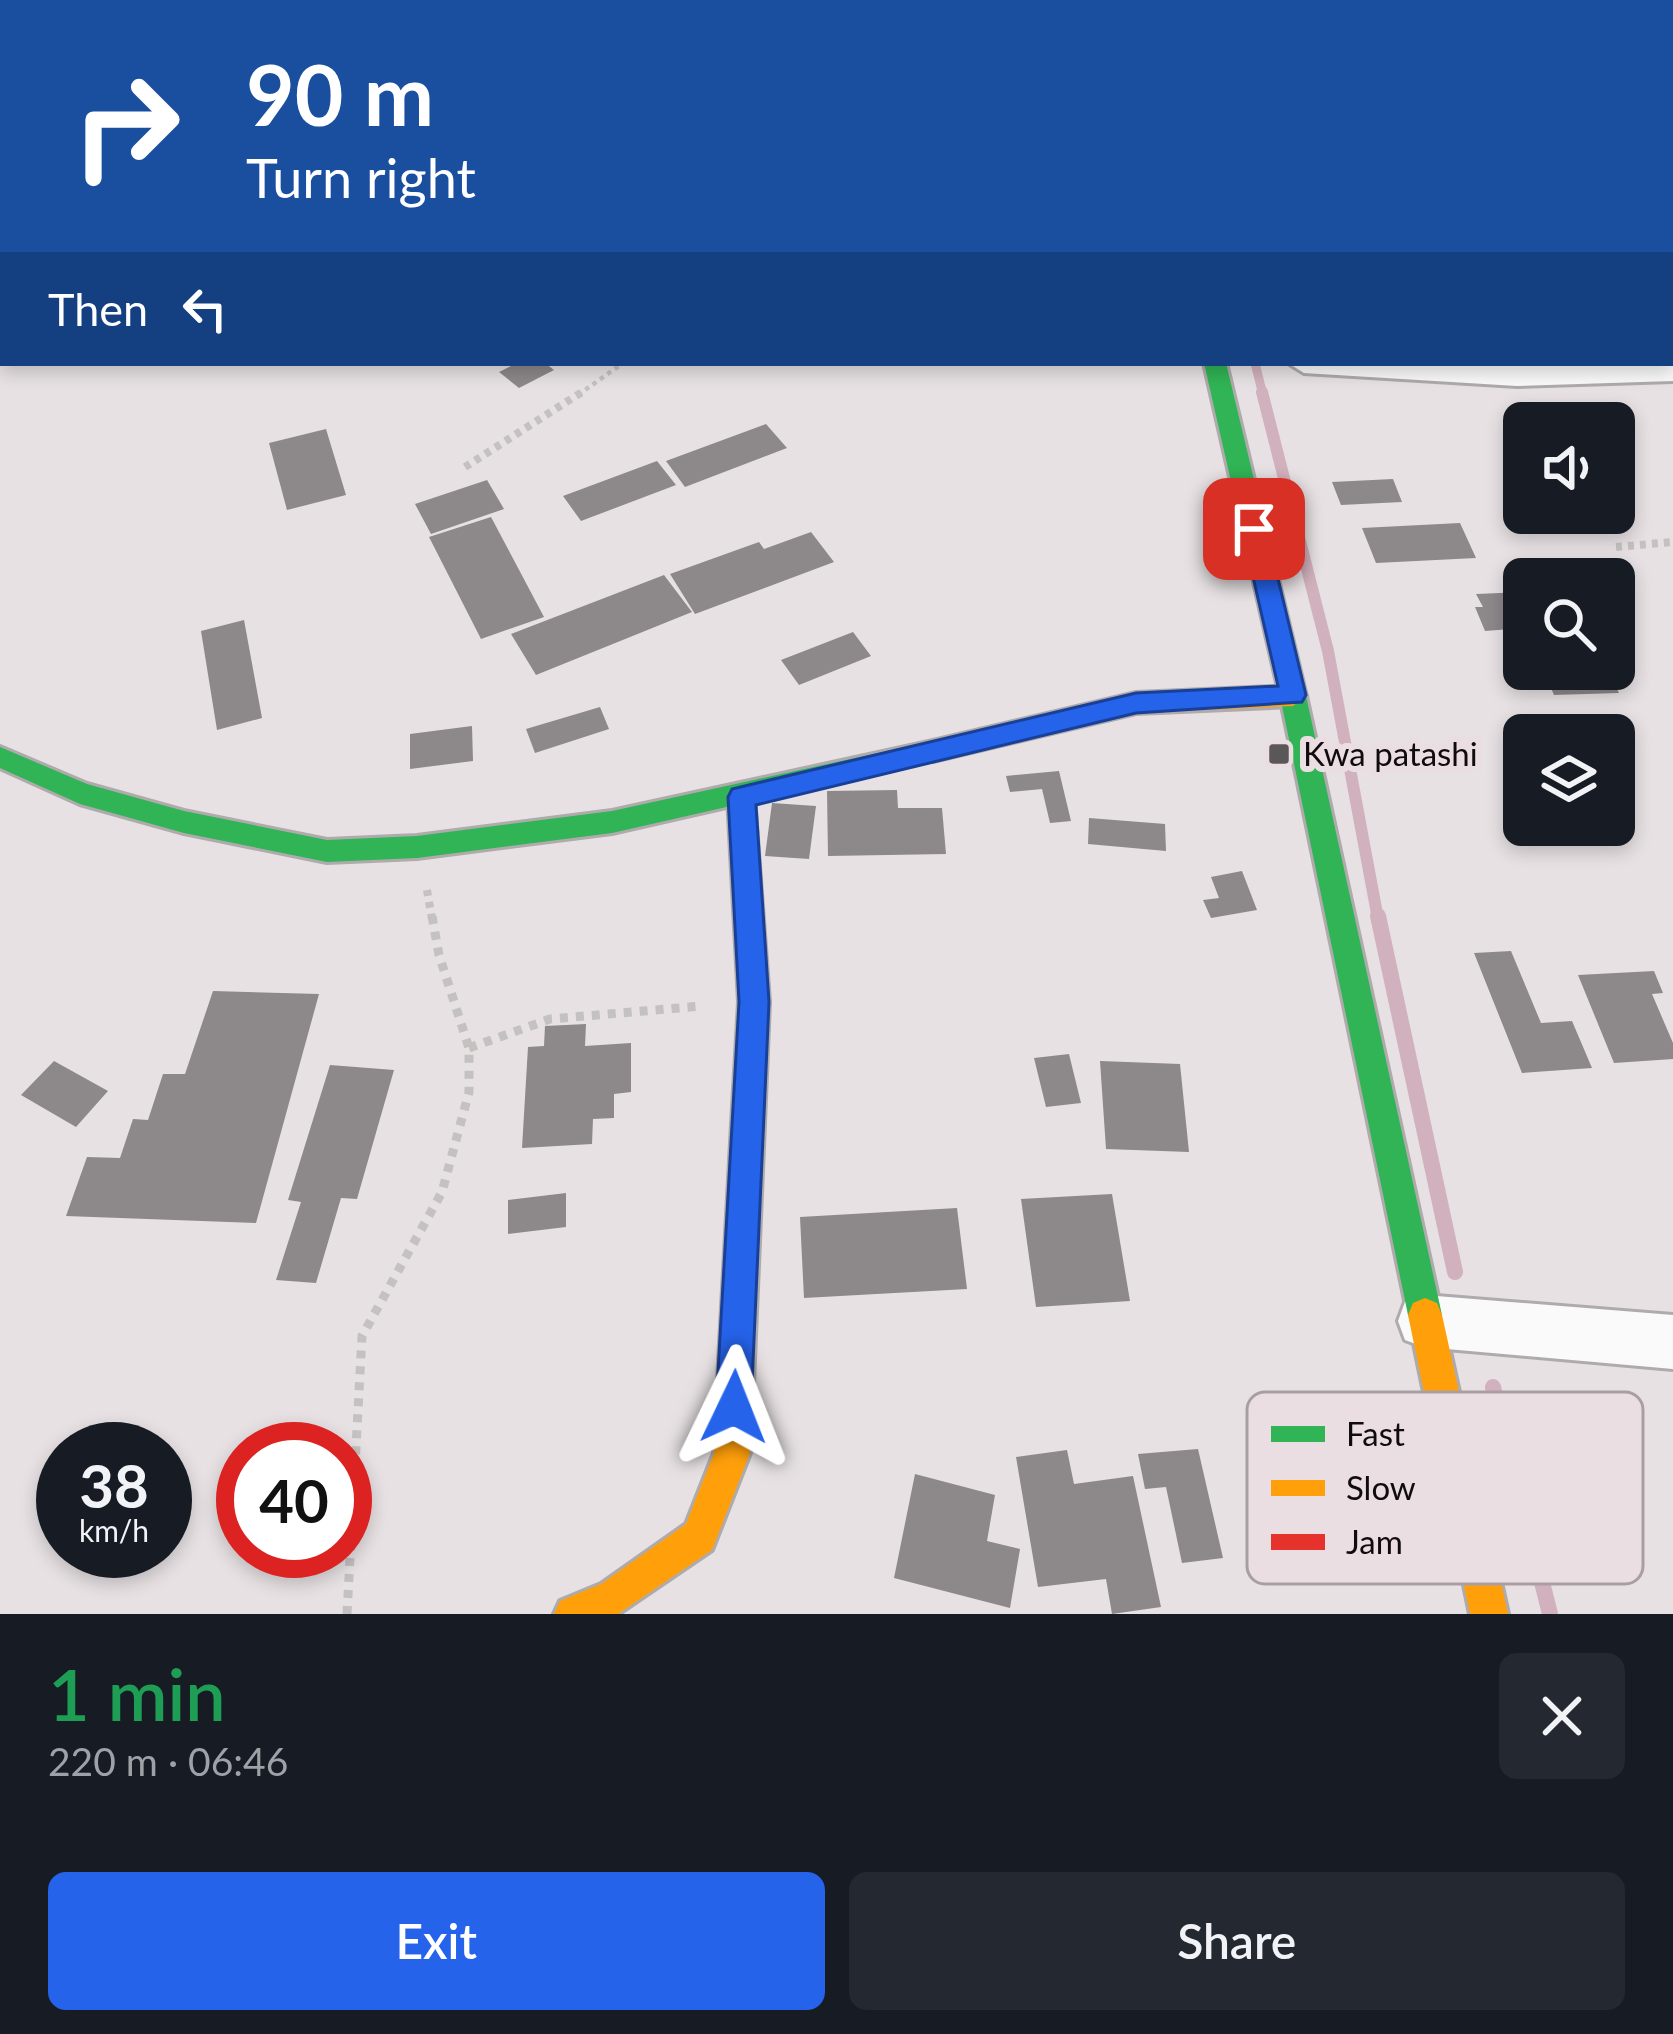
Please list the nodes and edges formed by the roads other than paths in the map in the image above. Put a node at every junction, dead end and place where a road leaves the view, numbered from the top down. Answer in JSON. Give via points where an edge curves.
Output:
{"nodes":[{"id":1,"x":1216,"y":366,"type":"edge"},
{"id":2,"x":1353,"y":366,"type":"edge"},
{"id":3,"x":1673,"y":371,"type":"edge"},
{"id":4,"x":1293,"y":695,"type":"junction"},
{"id":5,"x":0,"y":757,"type":"edge"},
{"id":6,"x":742,"y":797,"type":"junction"},
{"id":7,"x":1424,"y":1321,"type":"junction"},
{"id":8,"x":1673,"y":1342,"type":"edge"},
{"id":9,"x":1440,"y":1392,"type":"edge"},
{"id":10,"x":1482,"y":1584,"type":"edge"},
{"id":11,"x":573,"y":1614,"type":"edge"},
{"id":12,"x":1489,"y":1614,"type":"edge"}],
"edges":[{"from":1,"to":4,"type":"street"},
{"from":2,"to":3,"type":"street","via":[[1517,376]]},
{"from":4,"to":6,"type":"street","via":[[1136,703]]},
{"from":4,"to":7,"type":"street"},
{"from":5,"to":6,"type":"street","via":[[80,793],[327,851],[612,822]]},
{"from":6,"to":11,"type":"street","via":[[754,1002],[732,1453],[699,1537],[614,1597]]},
{"from":7,"to":8,"type":"street"},
{"from":7,"to":9,"type":"street"},
{"from":10,"to":12,"type":"street"}]}
